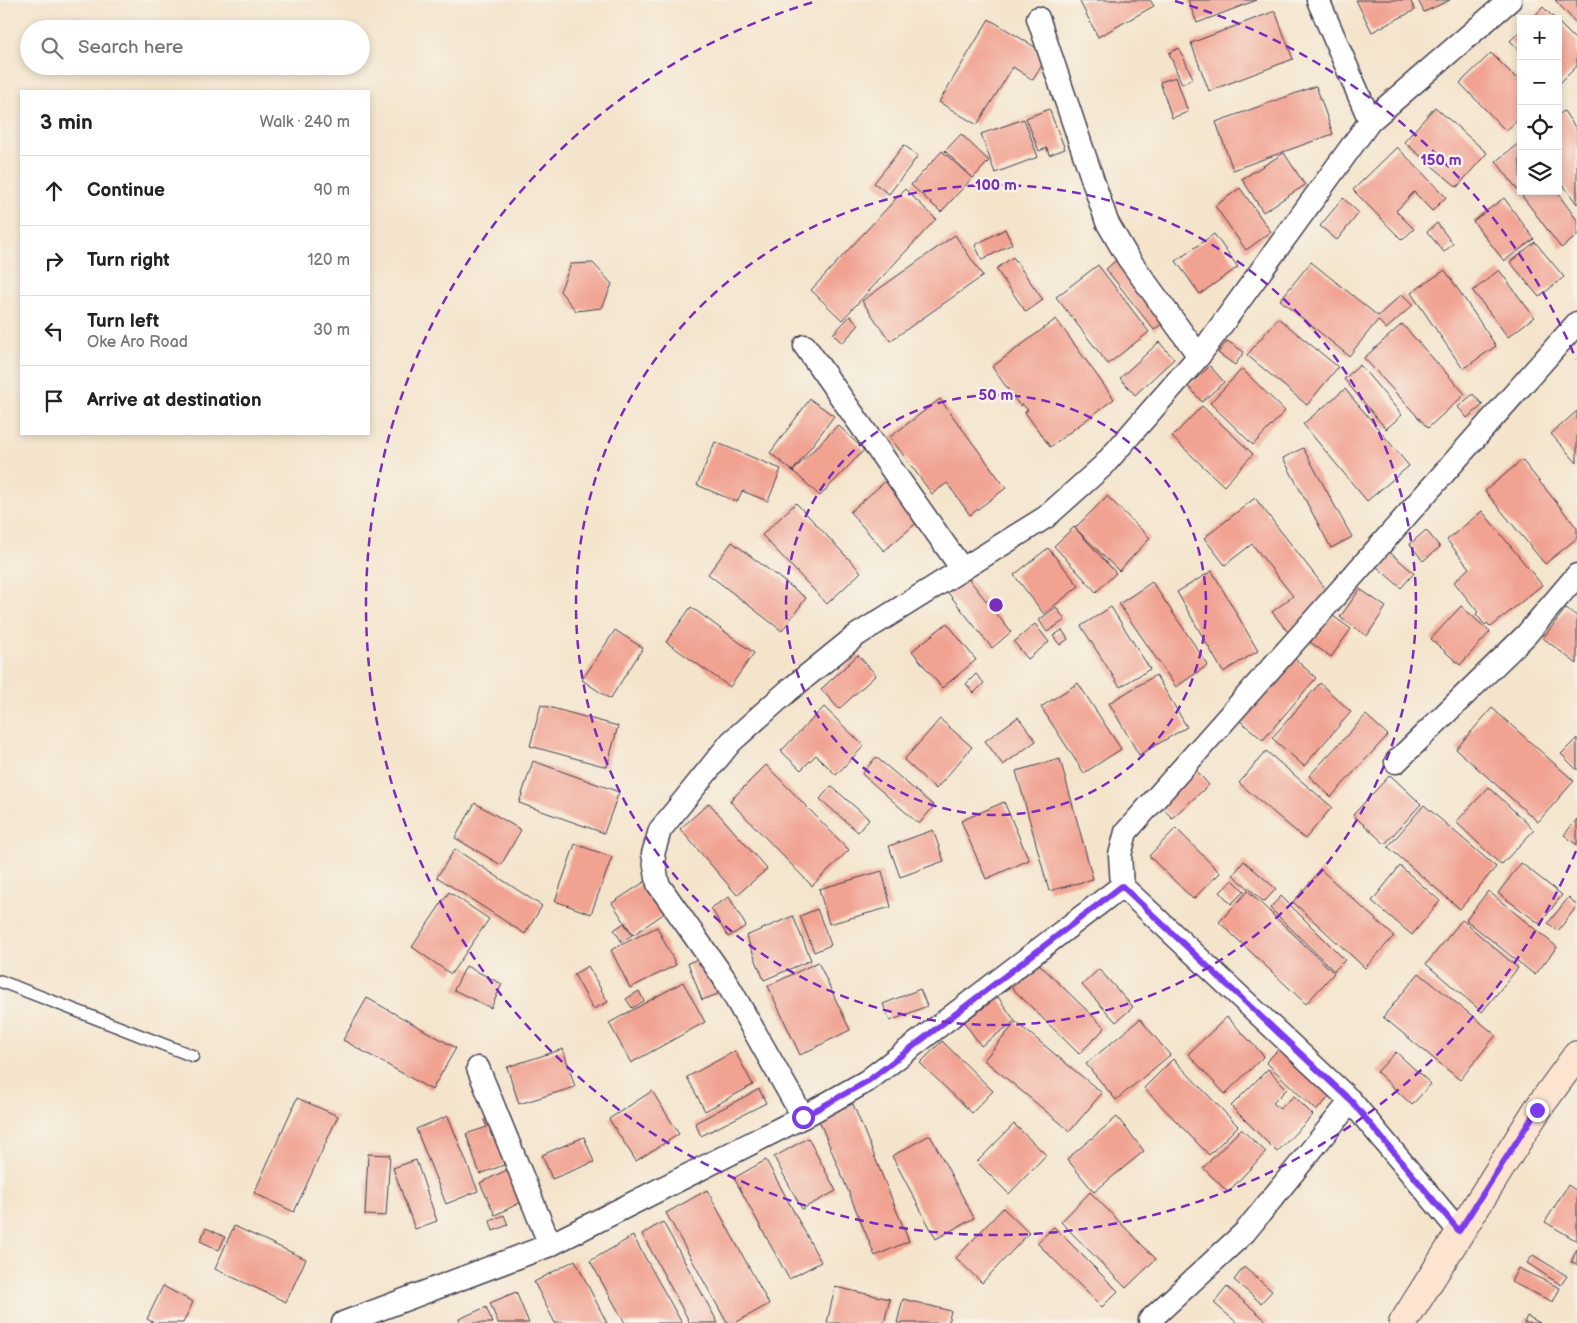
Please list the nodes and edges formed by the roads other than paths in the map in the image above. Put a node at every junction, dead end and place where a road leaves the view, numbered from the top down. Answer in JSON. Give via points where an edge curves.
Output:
{"nodes":[{"id":1,"x":1318,"y":0,"type":"edge"},
{"id":2,"x":1510,"y":0,"type":"edge"},
{"id":3,"x":1038,"y":18,"type":"dead end"},
{"id":4,"x":1370,"y":121,"type":"junction"},
{"id":5,"x":1576,"y":327,"type":"edge"},
{"id":6,"x":805,"y":346,"type":"dead end"},
{"id":7,"x":1199,"y":356,"type":"junction"},
{"id":8,"x":962,"y":569,"type":"junction"},
{"id":9,"x":1577,"y":575,"type":"edge"},
{"id":10,"x":1396,"y":762,"type":"dead end"},
{"id":11,"x":1122,"y":886,"type":"junction"},
{"id":12,"x":0,"y":981,"type":"edge"},
{"id":13,"x":1577,"y":1055,"type":"edge"},
{"id":14,"x":193,"y":1056,"type":"dead end"},
{"id":15,"x":478,"y":1068,"type":"dead end"},
{"id":16,"x":1352,"y":1102,"type":"junction"},
{"id":17,"x":803,"y":1117,"type":"junction"},
{"id":18,"x":1459,"y":1231,"type":"junction"},
{"id":19,"x":550,"y":1245,"type":"junction"},
{"id":20,"x":1150,"y":1320,"type":"dead end"},
{"id":21,"x":343,"y":1323,"type":"edge"},
{"id":22,"x":1403,"y":1323,"type":"edge"}],
"edges":[{"from":1,"to":4,"type":"street"},
{"from":2,"to":4,"type":"street"},
{"from":3,"to":7,"type":"street","via":[[1107,222],[1128,258]]},
{"from":4,"to":7,"type":"street"},
{"from":5,"to":11,"type":"street","via":[[1126,832],[1120,855]]},
{"from":6,"to":8,"type":"street"},
{"from":7,"to":8,"type":"street","via":[[1103,466],[1046,517]]},
{"from":8,"to":17,"type":"street","via":[[857,635],[731,742],[660,830],[653,854],[658,884],[724,978]]},
{"from":9,"to":10,"type":"street","via":[[1526,635]]},
{"from":11,"to":16,"type":"street"},
{"from":11,"to":17,"type":"street","via":[[868,1081]]},
{"from":12,"to":14,"type":"lane"},
{"from":13,"to":18,"type":"main road","via":[[1537,1110]]},
{"from":15,"to":19,"type":"street"},
{"from":16,"to":18,"type":"street"},
{"from":16,"to":20,"type":"street","via":[[1245,1232]]},
{"from":17,"to":19,"type":"street"},
{"from":18,"to":22,"type":"main road"},
{"from":19,"to":21,"type":"street"}]}
